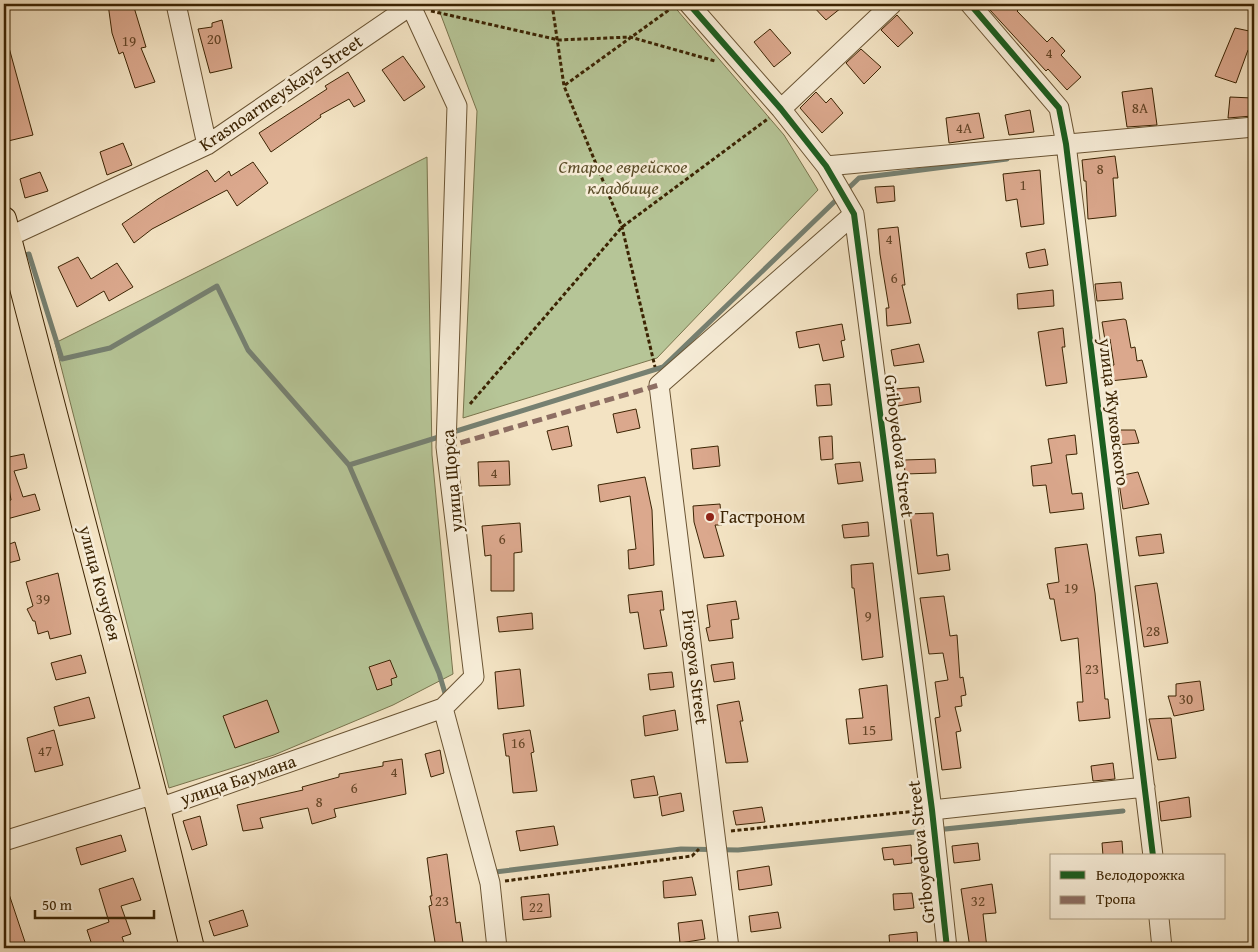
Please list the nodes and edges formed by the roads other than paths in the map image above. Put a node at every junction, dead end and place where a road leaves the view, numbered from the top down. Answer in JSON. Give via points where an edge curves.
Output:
{"nodes":[{"id":1,"x":176,"y":4,"type":"edge"},
{"id":2,"x":689,"y":4,"type":"edge"},
{"id":3,"x":892,"y":4,"type":"edge"},
{"id":4,"x":970,"y":4,"type":"edge"},
{"id":5,"x":411,"y":5,"type":"edge"},
{"id":6,"x":781,"y":109,"type":"junction"},
{"id":7,"x":1254,"y":127,"type":"edge"},
{"id":8,"x":1066,"y":144,"type":"junction"},
{"id":9,"x":207,"y":145,"type":"junction"},
{"id":10,"x":826,"y":166,"type":"junction"},
{"id":11,"x":854,"y":214,"type":"junction"},
{"id":12,"x":5,"y":232,"type":"edge"},
{"id":13,"x":443,"y":708,"type":"junction"},
{"id":14,"x":1145,"y":787,"type":"junction"},
{"id":15,"x":156,"y":800,"type":"junction"},
{"id":16,"x":932,"y":810,"type":"junction"},
{"id":17,"x":4,"y":841,"type":"edge"},
{"id":18,"x":1153,"y":854,"type":"edge"},
{"id":19,"x":1159,"y":920,"type":"edge"},
{"id":20,"x":192,"y":948,"type":"edge"},
{"id":21,"x":497,"y":948,"type":"edge"},
{"id":22,"x":729,"y":948,"type":"edge"},
{"id":23,"x":947,"y":948,"type":"edge"},
{"id":24,"x":1162,"y":948,"type":"edge"}],
"edges":[{"from":1,"to":9,"type":"street"},
{"from":2,"to":6,"type":"street","name":"Griboyedova Street"},
{"from":3,"to":6,"type":"street"},
{"from":4,"to":8,"type":"street","name":"улица Жуковского","via":[[1059,108]]},
{"from":5,"to":9,"type":"street","name":"Krasnoarmeyskaya Street"},
{"from":5,"to":13,"type":"street","name":"улица Щорса","via":[[457,106],[446,447],[474,677]]},
{"from":6,"to":10,"type":"street","name":"Griboyedova Street"},
{"from":7,"to":8,"type":"street"},
{"from":8,"to":10,"type":"street"},
{"from":8,"to":14,"type":"street","name":"улица Жуковского"},
{"from":9,"to":12,"type":"street","name":"Krasnoarmeyskaya Street"},
{"from":10,"to":11,"type":"street","name":"Griboyedova Street"},
{"from":11,"to":16,"type":"street","name":"Griboyedova Street"},
{"from":11,"to":22,"type":"street","name":"Pirogova Street","via":[[659,385]]},
{"from":12,"to":15,"type":"main road","name":"улица Кочубея"},
{"from":13,"to":15,"type":"street","name":"улица Баумана","via":[[168,805]]},
{"from":13,"to":21,"type":"street","via":[[490,883]]},
{"from":14,"to":16,"type":"street"},
{"from":14,"to":18,"type":"street","name":"улица Жуковского"},
{"from":15,"to":17,"type":"street","name":"улица Баумана","via":[[145,797]]},
{"from":15,"to":20,"type":"main road","name":"улица Кочубея"},
{"from":16,"to":23,"type":"street","name":"Griboyedova Street"},
{"from":19,"to":24,"type":"street"}]}
